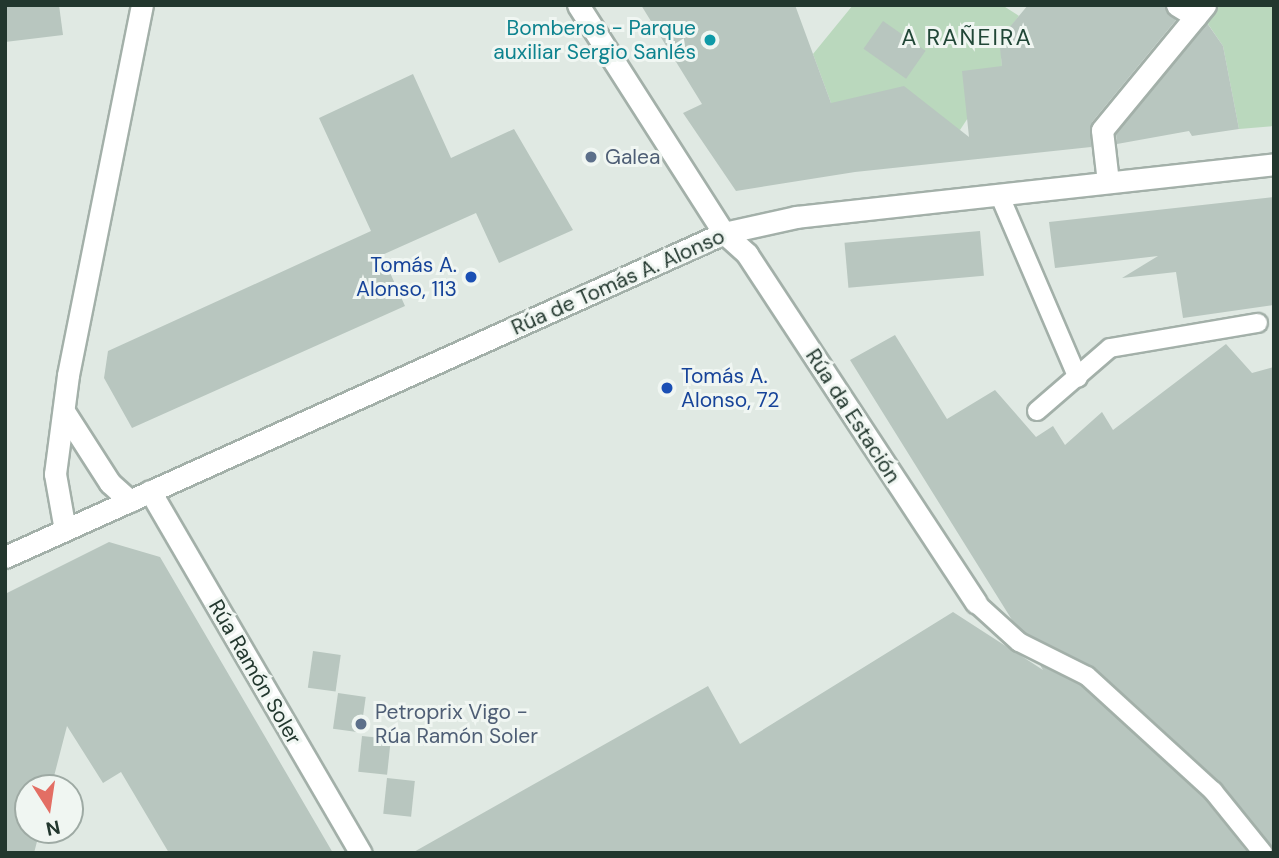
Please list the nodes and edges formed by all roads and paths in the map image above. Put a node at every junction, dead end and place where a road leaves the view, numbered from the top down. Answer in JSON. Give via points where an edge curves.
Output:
{"nodes":[{"id":1,"x":142,"y":5,"type":"edge"},
{"id":2,"x":578,"y":5,"type":"edge"},
{"id":3,"x":1177,"y":5,"type":"edge"},
{"id":4,"x":1201,"y":11,"type":"edge"},
{"id":5,"x":1274,"y":164,"type":"edge"},
{"id":6,"x":1108,"y":182,"type":"junction"},
{"id":7,"x":999,"y":194,"type":"junction"},
{"id":8,"x":724,"y":233,"type":"junction"},
{"id":9,"x":1258,"y":323,"type":"dead end"},
{"id":10,"x":1078,"y":377,"type":"junction"},
{"id":11,"x":1037,"y":411,"type":"dead end"},
{"id":12,"x":65,"y":413,"type":"junction"},
{"id":13,"x":150,"y":491,"type":"junction"},
{"id":14,"x":130,"y":501,"type":"junction"},
{"id":15,"x":65,"y":530,"type":"junction"},
{"id":16,"x":5,"y":557,"type":"edge"},
{"id":17,"x":976,"y":603,"type":"joint"},
{"id":18,"x":361,"y":853,"type":"edge"},
{"id":19,"x":1263,"y":853,"type":"edge"}],
"edges":[{"from":1,"to":12,"type":"street","via":[[68,374]]},
{"from":2,"to":8,"type":"street","name":"Rúa da Estación"},
{"from":3,"to":4,"type":"street"},
{"from":4,"to":6,"type":"street","via":[[1102,130]]},
{"from":5,"to":6,"type":"street","name":"Rúa de Tomás A. Alonso"},
{"from":6,"to":7,"type":"street","name":"Rúa de Tomás A. Alonso"},
{"from":7,"to":8,"type":"street","name":"Rúa de Tomás A. Alonso","via":[[796,217]]},
{"from":7,"to":10,"type":"lane"},
{"from":8,"to":13,"type":"street","name":"Rúa de Tomás A. Alonso"},
{"from":8,"to":17,"type":"street","name":"Rúa da Estación","via":[[747,254]]},
{"from":9,"to":10,"type":"lane","via":[[1110,348]]},
{"from":10,"to":11,"type":"lane"},
{"from":12,"to":14,"type":"street","via":[[110,483]]},
{"from":12,"to":15,"type":"street","via":[[55,474]]},
{"from":13,"to":14,"type":"street","name":"Rúa de Tomás A. Alonso"},
{"from":13,"to":18,"type":"street","name":"Rúa Ramón Soler"},
{"from":14,"to":15,"type":"street","name":"Rúa de Tomás A. Alonso"},
{"from":15,"to":16,"type":"street","name":"Rúa de Tomás A. Alonso"},
{"from":17,"to":19,"type":"lane","via":[[1019,642],[1087,676],[1213,791]]}]}
